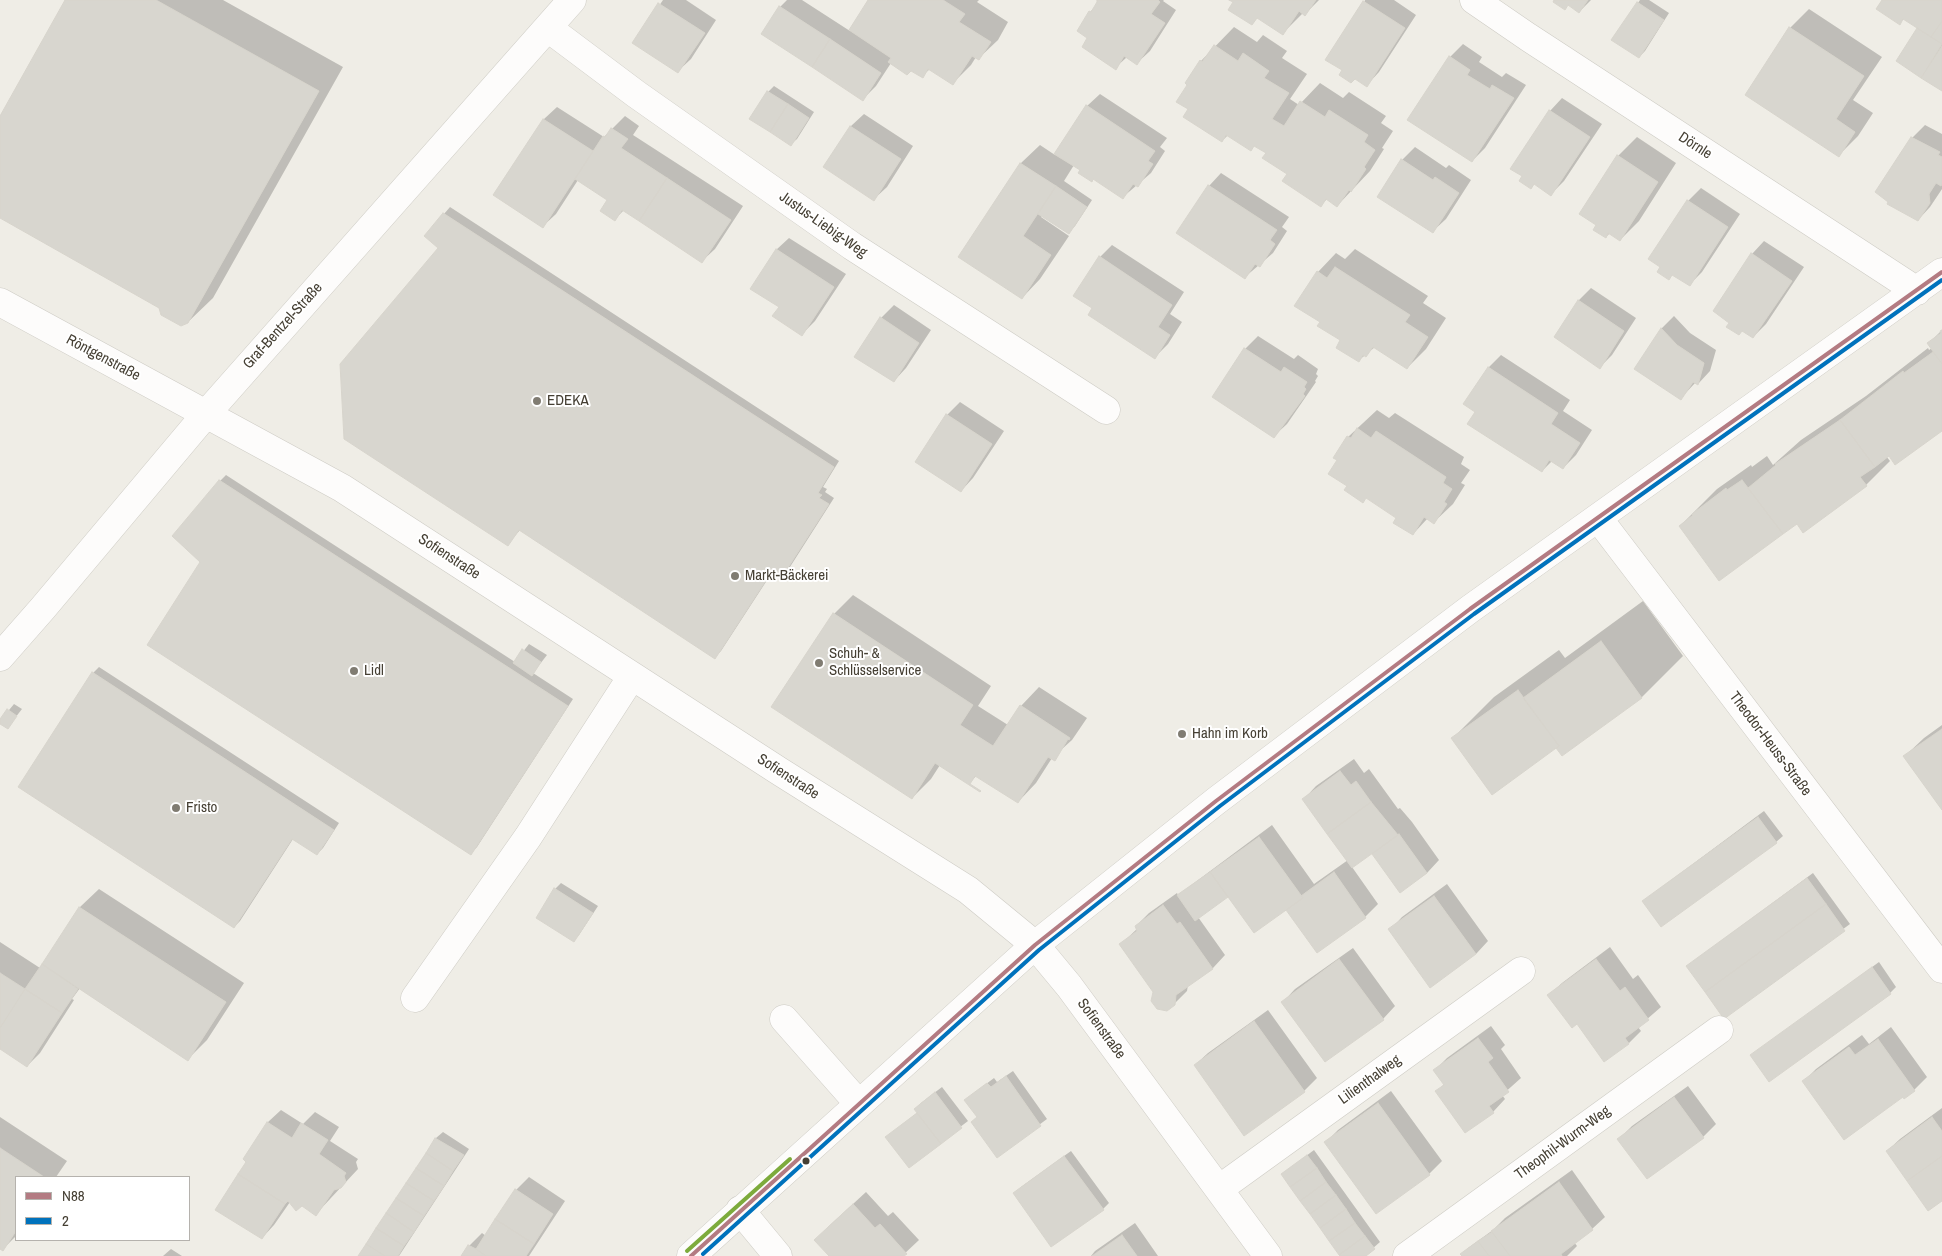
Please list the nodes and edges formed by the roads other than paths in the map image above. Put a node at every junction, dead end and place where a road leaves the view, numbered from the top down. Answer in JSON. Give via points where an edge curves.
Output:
{"nodes":[{"id":1,"x":572,"y":0,"type":"edge"},
{"id":2,"x":1474,"y":0,"type":"edge"},
{"id":3,"x":548,"y":28,"type":"junction"},
{"id":4,"x":1942,"y":272,"type":"edge"},
{"id":5,"x":1917,"y":291,"type":"junction"},
{"id":6,"x":0,"y":302,"type":"edge"},
{"id":7,"x":1106,"y":410,"type":"dead end"},
{"id":8,"x":206,"y":414,"type":"junction"},
{"id":9,"x":1598,"y":518,"type":"junction"},
{"id":10,"x":0,"y":657,"type":"edge"},
{"id":11,"x":632,"y":676,"type":"junction"},
{"id":12,"x":1035,"y":945,"type":"junction"},
{"id":13,"x":1942,"y":969,"type":"edge"},
{"id":14,"x":1521,"y":971,"type":"dead end"},
{"id":15,"x":415,"y":998,"type":"dead end"},
{"id":16,"x":784,"y":1019,"type":"dead end"},
{"id":17,"x":1719,"y":1030,"type":"dead end"},
{"id":18,"x":859,"y":1104,"type":"junction"},
{"id":19,"x":1219,"y":1189,"type":"junction"},
{"id":20,"x":740,"y":1210,"type":"junction"},
{"id":21,"x":691,"y":1256,"type":"edge"},
{"id":22,"x":778,"y":1256,"type":"edge"},
{"id":23,"x":1268,"y":1256,"type":"edge"},
{"id":24,"x":1407,"y":1256,"type":"edge"}],
"edges":[{"from":1,"to":3,"type":"street","name":"Graf-Bentzel-Straße"},
{"from":2,"to":5,"type":"street","name":"Dörnle"},
{"from":3,"to":7,"type":"street","name":"Justus-Liebig-Weg","via":[[852,246]]},
{"from":3,"to":8,"type":"street","name":"Graf-Bentzel-Straße"},
{"from":4,"to":5,"type":"street"},
{"from":5,"to":9,"type":"street"},
{"from":6,"to":8,"type":"street","name":"Röntgenstraße"},
{"from":8,"to":10,"type":"street","name":"Graf-Bentzel-Straße"},
{"from":8,"to":11,"type":"street","name":"Sofienstraße","via":[[342,488]]},
{"from":9,"to":12,"type":"street","via":[[1372,682]]},
{"from":9,"to":13,"type":"street","name":"Theodor-Heuss-Straße"},
{"from":11,"to":12,"type":"street","name":"Sofienstraße","via":[[968,890]]},
{"from":11,"to":15,"type":"street","via":[[528,837]]},
{"from":12,"to":18,"type":"street"},
{"from":12,"to":19,"type":"street","name":"Sofienstraße"},
{"from":14,"to":19,"type":"street","name":"Lilienthalweg"},
{"from":16,"to":18,"type":"street"},
{"from":17,"to":24,"type":"street","name":"Theophil-Wurm-Weg"},
{"from":18,"to":20,"type":"street"},
{"from":19,"to":23,"type":"street","name":"Sofienstraße"},
{"from":20,"to":21,"type":"street"},
{"from":20,"to":22,"type":"street"}]}
